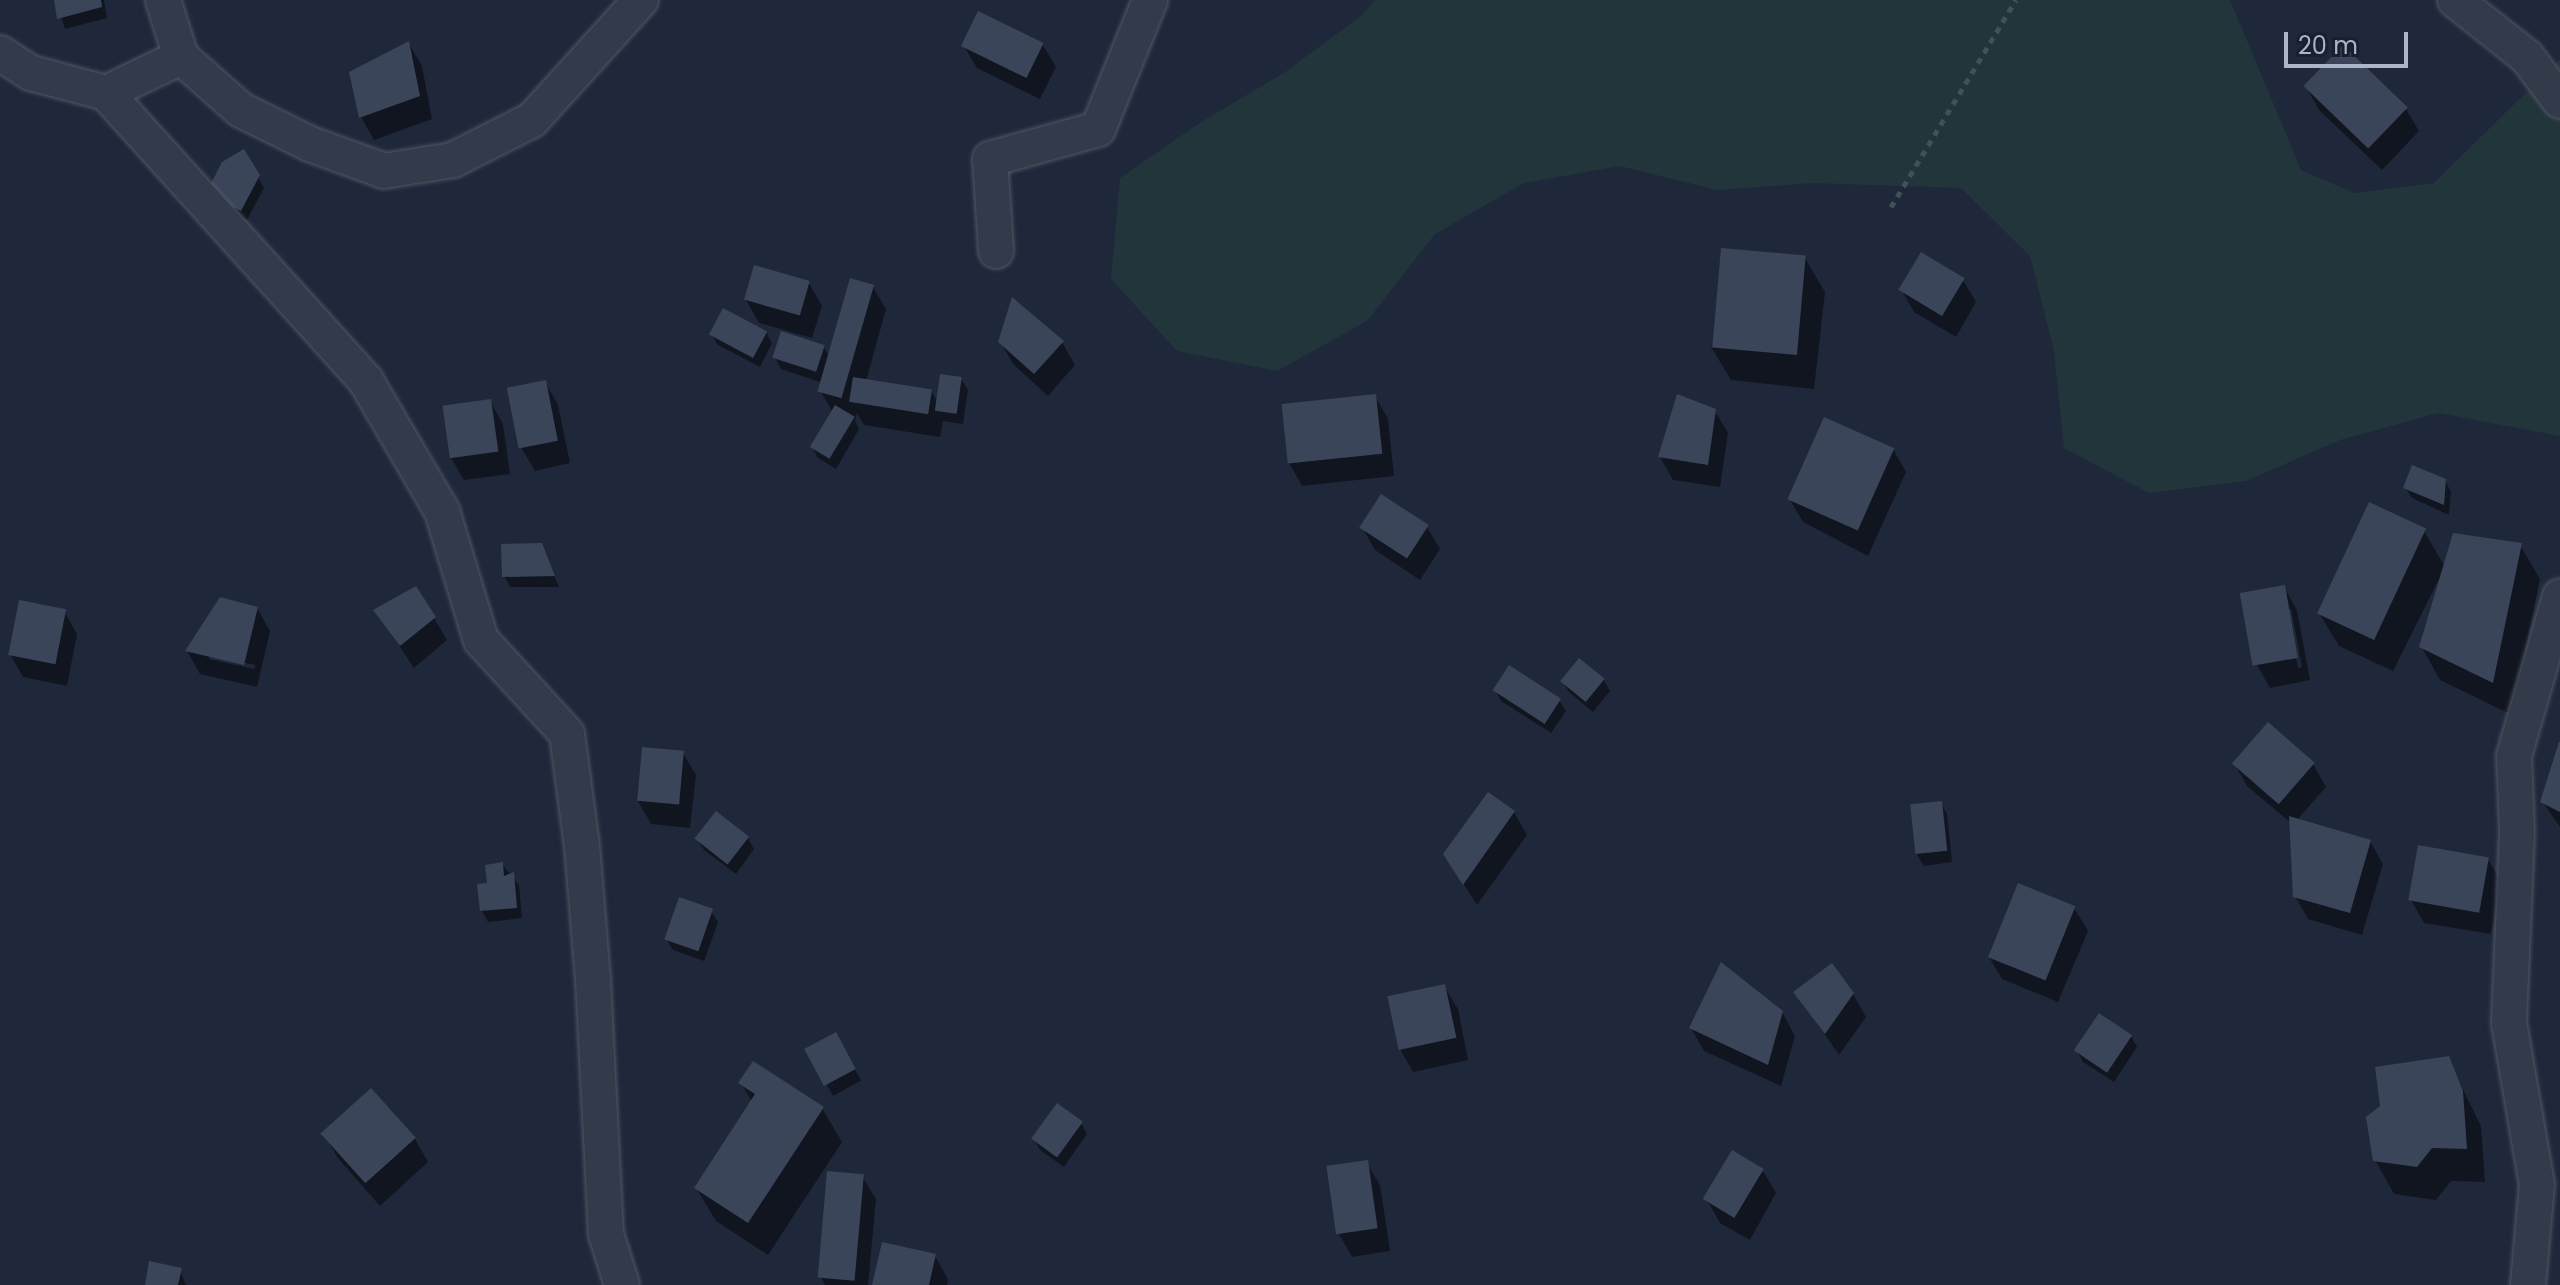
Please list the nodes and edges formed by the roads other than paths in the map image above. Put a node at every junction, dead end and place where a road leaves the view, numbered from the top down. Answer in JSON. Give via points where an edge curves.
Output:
{"nodes":[{"id":1,"x":163,"y":0,"type":"edge"},
{"id":2,"x":641,"y":0,"type":"edge"},
{"id":3,"x":1150,"y":0,"type":"edge"},
{"id":4,"x":2455,"y":0,"type":"edge"},
{"id":5,"x":0,"y":53,"type":"edge"},
{"id":6,"x":181,"y":57,"type":"junction"},
{"id":7,"x":106,"y":93,"type":"junction"},
{"id":8,"x":2560,"y":101,"type":"edge"},
{"id":9,"x":996,"y":251,"type":"dead end"},
{"id":10,"x":2560,"y":597,"type":"edge"},
{"id":11,"x":622,"y":1285,"type":"edge"},
{"id":12,"x":2528,"y":1285,"type":"edge"}],
"edges":[{"from":1,"to":6,"type":"street"},
{"from":2,"to":6,"type":"street","via":[[532,120],[453,160],[384,171],[310,144],[241,110]]},
{"from":3,"to":9,"type":"street","via":[[1098,129],[990,159]]},
{"from":4,"to":8,"type":"street","via":[[2527,57]]},
{"from":5,"to":7,"type":"street","via":[[31,73]]},
{"from":6,"to":7,"type":"street"},
{"from":7,"to":11,"type":"street","via":[[366,381],[442,511],[481,640],[567,734],[593,979],[606,1234]]},
{"from":10,"to":12,"type":"street","via":[[2514,756],[2517,830],[2509,1023],[2537,1185]]}]}
